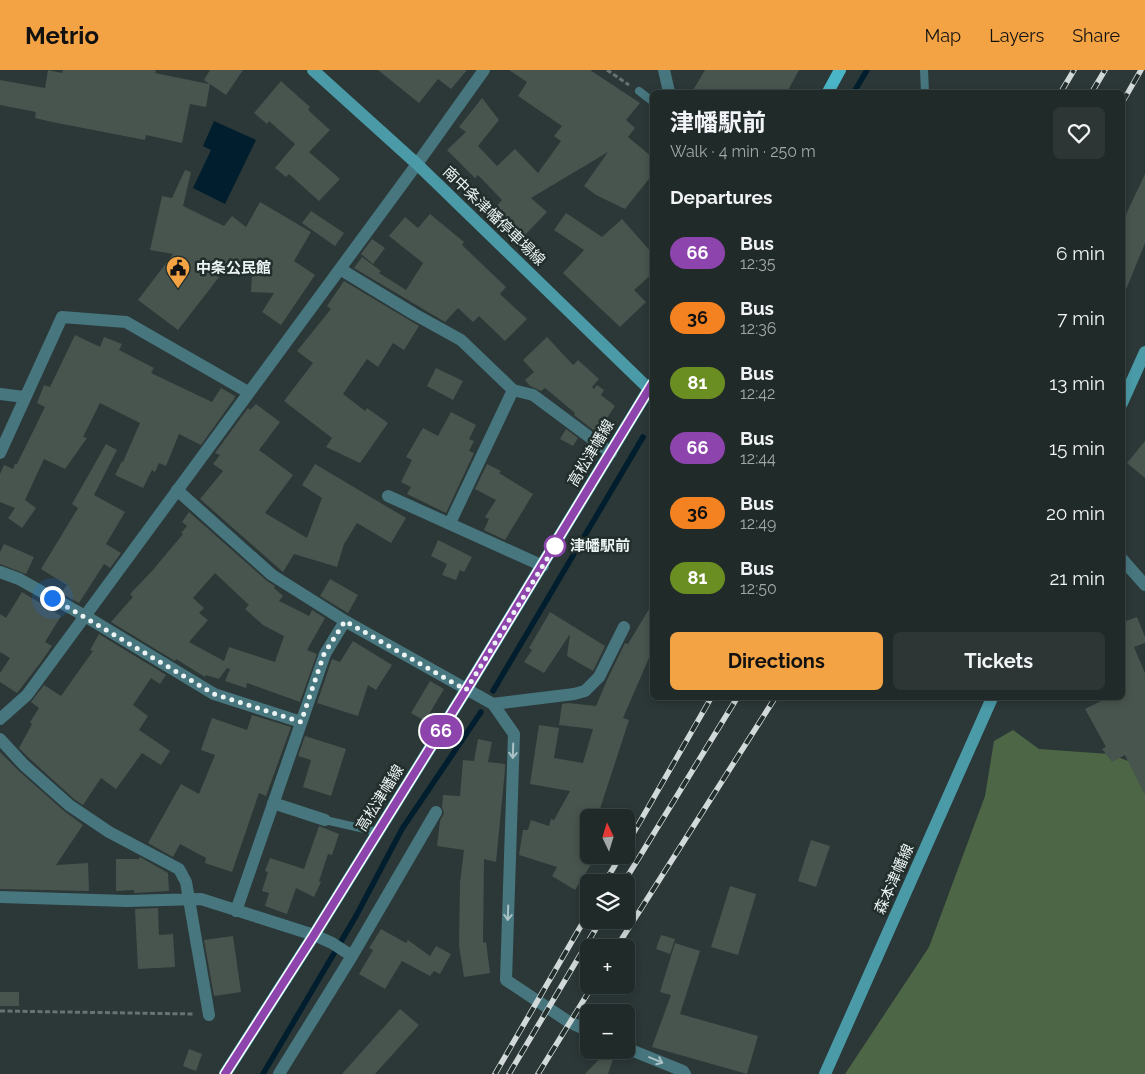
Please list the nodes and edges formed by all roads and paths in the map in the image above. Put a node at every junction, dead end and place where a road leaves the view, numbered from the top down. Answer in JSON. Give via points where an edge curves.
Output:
{"nodes":[{"id":1,"x":313,"y":70,"type":"edge"},
{"id":2,"x":484,"y":70,"type":"edge"},
{"id":3,"x":606,"y":70,"type":"edge"},
{"id":4,"x":664,"y":70,"type":"edge"},
{"id":5,"x":840,"y":70,"type":"edge"},
{"id":6,"x":924,"y":70,"type":"edge"},
{"id":7,"x":669,"y":90,"type":"edge"},
{"id":8,"x":829,"y":90,"type":"edge"},
{"id":9,"x":925,"y":90,"type":"edge"},
{"id":10,"x":639,"y":91,"type":"joint"},
{"id":11,"x":650,"y":99,"type":"edge"},
{"id":12,"x":417,"y":164,"type":"junction"},
{"id":13,"x":340,"y":269,"type":"junction"},
{"id":14,"x":1145,"y":352,"type":"edge"},
{"id":15,"x":650,"y":387,"type":"edge"},
{"id":16,"x":513,"y":390,"type":"junction"},
{"id":17,"x":650,"y":390,"type":"edge"},
{"id":18,"x":248,"y":392,"type":"junction"},
{"id":19,"x":0,"y":394,"type":"edge"},
{"id":20,"x":1125,"y":396,"type":"edge"},
{"id":21,"x":24,"y":397,"type":"junction"},
{"id":22,"x":0,"y":452,"type":"edge"},
{"id":23,"x":611,"y":453,"type":"junction"},
{"id":24,"x":177,"y":490,"type":"junction"},
{"id":25,"x":388,"y":496,"type":"dead end"},
{"id":26,"x":450,"y":524,"type":"junction"},
{"id":27,"x":1125,"y":563,"type":"edge"},
{"id":28,"x":543,"y":566,"type":"junction"},
{"id":29,"x":0,"y":572,"type":"edge"},
{"id":30,"x":1145,"y":586,"type":"edge"},
{"id":31,"x":84,"y":616,"type":"junction"},
{"id":32,"x":345,"y":621,"type":"junction"},
{"id":33,"x":624,"y":627,"type":"dead end"},
{"id":34,"x":466,"y":690,"type":"junction"},
{"id":35,"x":991,"y":700,"type":"edge"},
{"id":36,"x":493,"y":704,"type":"junction"},
{"id":37,"x":0,"y":719,"type":"edge"},
{"id":38,"x":301,"y":722,"type":"junction"},
{"id":39,"x":0,"y":739,"type":"edge"},
{"id":40,"x":273,"y":804,"type":"junction"},
{"id":41,"x":436,"y":812,"type":"dead end"},
{"id":42,"x":325,"y":820,"type":"joint"},
{"id":43,"x":378,"y":832,"type":"junction"},
{"id":44,"x":0,"y":898,"type":"edge"},
{"id":45,"x":188,"y":900,"type":"junction"},
{"id":46,"x":236,"y":911,"type":"junction"},
{"id":47,"x":314,"y":935,"type":"junction"},
{"id":48,"x":348,"y":953,"type":"junction"},
{"id":49,"x":0,"y":1011,"type":"edge"},
{"id":50,"x":209,"y":1015,"type":"joint"},
{"id":51,"x":580,"y":1027,"type":"edge"},
{"id":52,"x":635,"y":1052,"type":"edge"},
{"id":53,"x":225,"y":1074,"type":"edge"},
{"id":54,"x":279,"y":1074,"type":"edge"},
{"id":55,"x":685,"y":1074,"type":"edge"},
{"id":56,"x":825,"y":1074,"type":"edge"}],
"edges":[{"from":1,"to":12,"type":"main road","name":"南中条津幡停車場線"},
{"from":2,"to":12,"type":"street"},
{"from":3,"to":10,"type":"path"},
{"from":4,"to":7,"type":"street"},
{"from":5,"to":8,"type":"main road"},
{"from":6,"to":9,"type":"lane"},
{"from":10,"to":11,"type":"lane"},
{"from":12,"to":13,"type":"street"},
{"from":12,"to":15,"type":"main road","name":"南中条津幡停車場線"},
{"from":13,"to":16,"type":"street","via":[[460,340]]},
{"from":13,"to":18,"type":"street"},
{"from":14,"to":20,"type":"main road"},
{"from":16,"to":23,"type":"street","via":[[533,395]]},
{"from":16,"to":26,"type":"street"},
{"from":17,"to":23,"type":"main road","name":"高松津幡線"},
{"from":18,"to":21,"type":"street","via":[[126,322],[62,317]]},
{"from":18,"to":24,"type":"street"},
{"from":19,"to":21,"type":"street"},
{"from":21,"to":22,"type":"street"},
{"from":23,"to":28,"type":"main road","name":"高松津幡線"},
{"from":24,"to":31,"type":"street"},
{"from":24,"to":32,"type":"street","via":[[272,575]]},
{"from":25,"to":26,"type":"street"},
{"from":26,"to":28,"type":"street"},
{"from":27,"to":30,"type":"street"},
{"from":28,"to":34,"type":"main road","name":"高松津幡線"},
{"from":29,"to":31,"type":"street","via":[[19,579]]},
{"from":31,"to":37,"type":"street","via":[[27,695]]},
{"from":31,"to":38,"type":"street","via":[[214,694]]},
{"from":32,"to":34,"type":"street"},
{"from":32,"to":38,"type":"street","via":[[324,654]]},
{"from":33,"to":36,"type":"street","via":[[599,678],[585,691]]},
{"from":34,"to":36,"type":"street"},
{"from":34,"to":43,"type":"main road","name":"高松津幡線"},
{"from":35,"to":56,"type":"main road","name":"森本津幡線"},
{"from":36,"to":51,"type":"street","one_way":true,"via":[[514,734],[506,980]]},
{"from":38,"to":40,"type":"street"},
{"from":39,"to":45,"type":"street","via":[[69,805],[109,832],[179,869],[186,882]]},
{"from":40,"to":42,"type":"street"},
{"from":40,"to":46,"type":"street"},
{"from":41,"to":48,"type":"street"},
{"from":42,"to":43,"type":"lane"},
{"from":43,"to":47,"type":"main road","name":"高松津幡線"},
{"from":44,"to":45,"type":"street"},
{"from":45,"to":46,"type":"street","via":[[201,899]]},
{"from":45,"to":50,"type":"street"},
{"from":46,"to":47,"type":"street"},
{"from":47,"to":48,"type":"street"},
{"from":47,"to":53,"type":"main road","name":"高松津幡線"},
{"from":48,"to":54,"type":"street"},
{"from":49,"to":50,"type":"path"},
{"from":52,"to":55,"type":"street","one_way":true}]}
